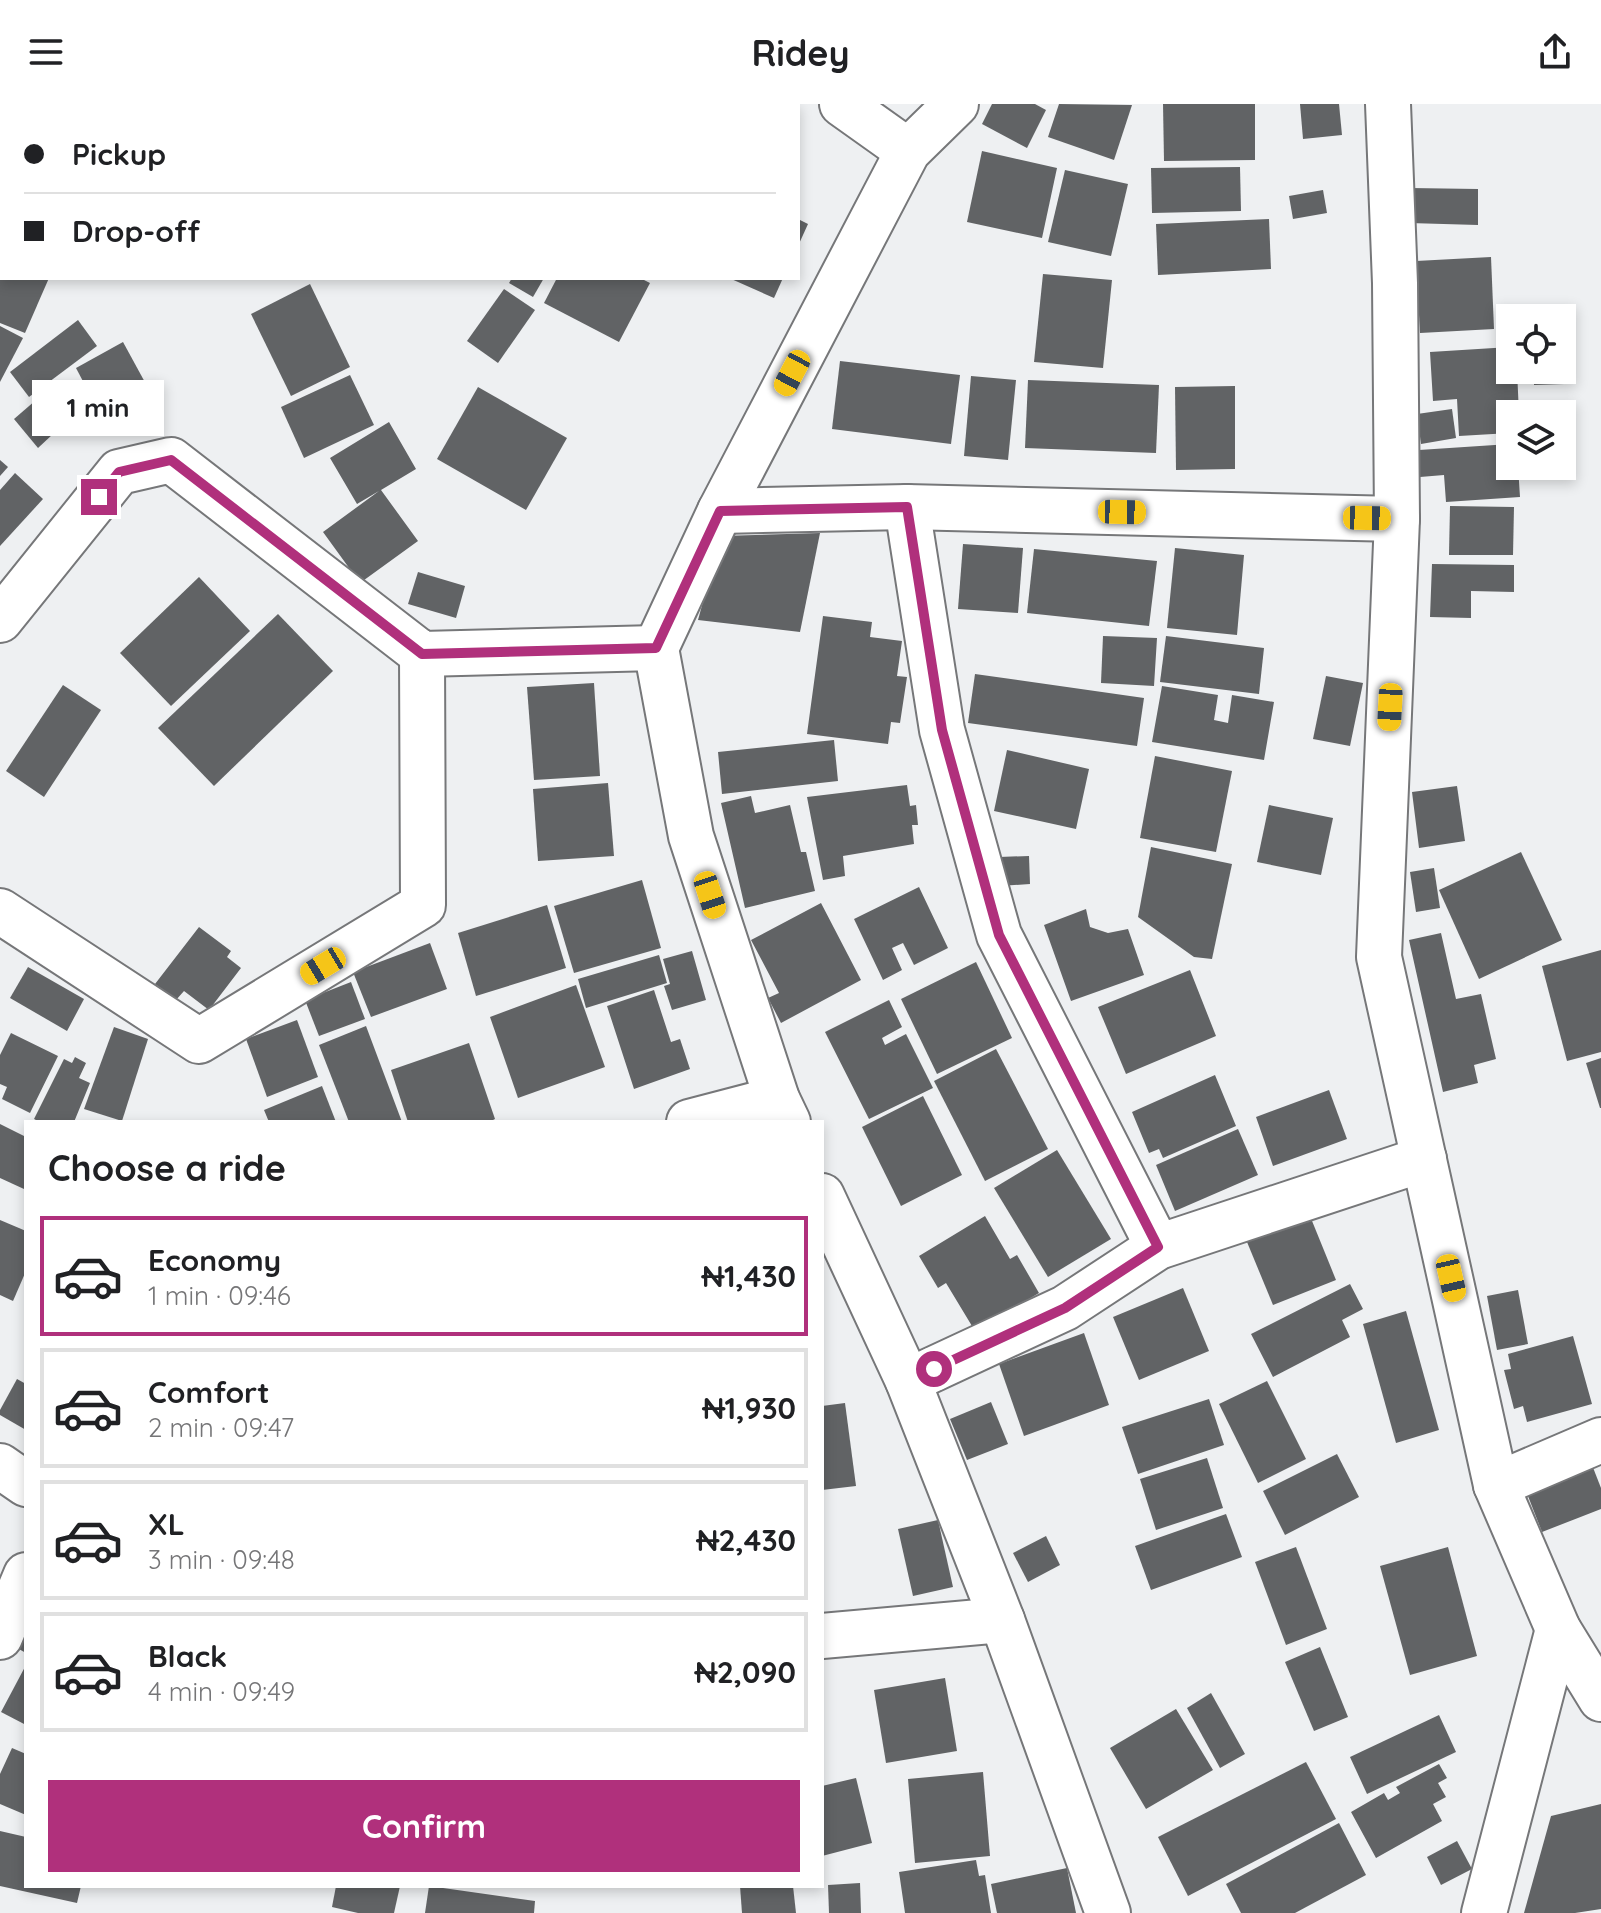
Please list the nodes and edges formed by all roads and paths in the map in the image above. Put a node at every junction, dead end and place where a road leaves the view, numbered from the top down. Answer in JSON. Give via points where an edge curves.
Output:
{"nodes":[{"id":1,"x":842,"y":104,"type":"edge"},
{"id":2,"x":956,"y":104,"type":"edge"},
{"id":3,"x":1388,"y":104,"type":"edge"},
{"id":4,"x":908,"y":151,"type":"junction"},
{"id":5,"x":907,"y":507,"type":"junction"},
{"id":6,"x":720,"y":511,"type":"junction"},
{"id":7,"x":1397,"y":519,"type":"junction"},
{"id":8,"x":0,"y":620,"type":"edge"},
{"id":9,"x":656,"y":648,"type":"junction"},
{"id":10,"x":422,"y":654,"type":"junction"},
{"id":11,"x":0,"y":911,"type":"edge"},
{"id":12,"x":782,"y":1110,"type":"edge"},
{"id":13,"x":704,"y":1120,"type":"edge"},
{"id":14,"x":1424,"y":1159,"type":"junction"},
{"id":15,"x":824,"y":1200,"type":"edge"},
{"id":16,"x":1158,"y":1247,"type":"junction"},
{"id":17,"x":908,"y":1381,"type":"junction"},
{"id":18,"x":1601,"y":1440,"type":"edge"},
{"id":19,"x":0,"y":1466,"type":"edge"},
{"id":20,"x":24,"y":1483,"type":"edge"},
{"id":21,"x":1496,"y":1485,"type":"junction"},
{"id":22,"x":24,"y":1580,"type":"edge"},
{"id":23,"x":1002,"y":1620,"type":"junction"},
{"id":24,"x":1558,"y":1629,"type":"junction"},
{"id":25,"x":824,"y":1636,"type":"edge"},
{"id":26,"x":0,"y":1637,"type":"edge"},
{"id":27,"x":1601,"y":1699,"type":"edge"},
{"id":28,"x":1108,"y":1913,"type":"edge"},
{"id":29,"x":1484,"y":1913,"type":"edge"}],
"edges":[{"from":1,"to":4,"type":"street"},
{"from":2,"to":4,"type":"street"},
{"from":3,"to":7,"type":"street"},
{"from":4,"to":6,"type":"street"},
{"from":5,"to":6,"type":"street"},
{"from":5,"to":7,"type":"street"},
{"from":5,"to":16,"type":"street","via":[[942,730],[999,935]]},
{"from":6,"to":9,"type":"street"},
{"from":7,"to":14,"type":"street","via":[[1379,957]]},
{"from":8,"to":10,"type":"street","via":[[119,472],[171,460]]},
{"from":9,"to":10,"type":"street"},
{"from":9,"to":12,"type":"street","via":[[691,836]]},
{"from":10,"to":11,"type":"street","via":[[423,905],[199,1041]]},
{"from":12,"to":13,"type":"street"},
{"from":14,"to":16,"type":"street"},
{"from":14,"to":21,"type":"street"},
{"from":15,"to":17,"type":"street"},
{"from":16,"to":17,"type":"street","via":[[1065,1308]]},
{"from":17,"to":23,"type":"street"},
{"from":18,"to":21,"type":"street"},
{"from":19,"to":20,"type":"street"},
{"from":21,"to":24,"type":"street"},
{"from":22,"to":26,"type":"street"},
{"from":23,"to":25,"type":"street"},
{"from":23,"to":28,"type":"street"},
{"from":24,"to":27,"type":"street"},
{"from":24,"to":29,"type":"street"}]}
